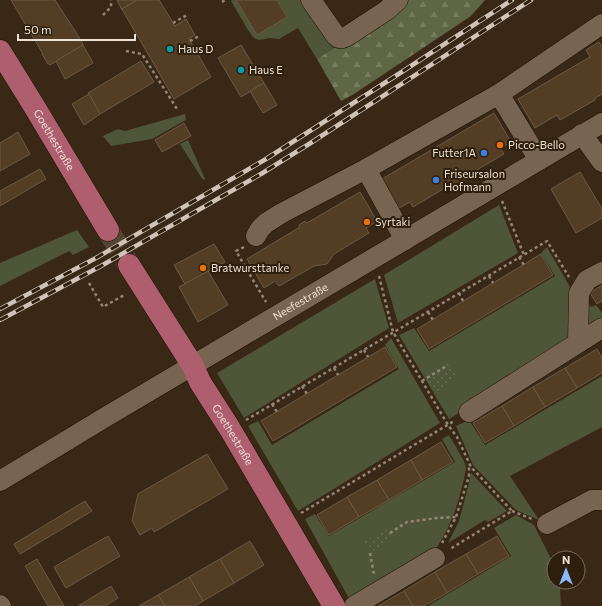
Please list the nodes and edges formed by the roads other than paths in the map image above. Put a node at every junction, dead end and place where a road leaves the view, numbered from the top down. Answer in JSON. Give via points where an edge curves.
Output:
{"nodes":[{"id":1,"x":311,"y":0,"type":"edge"},
{"id":2,"x":398,"y":0,"type":"edge"},
{"id":3,"x":602,"y":24,"type":"edge"},
{"id":4,"x":0,"y":51,"type":"edge"},
{"id":5,"x":499,"y":94,"type":"junction"},
{"id":6,"x":602,"y":123,"type":"edge"},
{"id":7,"x":582,"y":134,"type":"junction"},
{"id":8,"x":539,"y":160,"type":"junction"},
{"id":9,"x":602,"y":162,"type":"edge"},
{"id":10,"x":366,"y":169,"type":"junction"},
{"id":11,"x":108,"y":230,"type":"tunnel mouth"},
{"id":12,"x":405,"y":240,"type":"junction"},
{"id":13,"x":253,"y":241,"type":"road end"},
{"id":14,"x":129,"y":265,"type":"tunnel mouth"},
{"id":15,"x":602,"y":272,"type":"edge"},
{"id":16,"x":602,"y":328,"type":"edge"},
{"id":17,"x":578,"y":343,"type":"junction"},
{"id":18,"x":193,"y":366,"type":"junction"},
{"id":19,"x":469,"y":412,"type":"road end"},
{"id":20,"x":0,"y":481,"type":"edge"},
{"id":21,"x":602,"y":500,"type":"edge"},
{"id":22,"x":547,"y":524,"type":"dead end"},
{"id":23,"x":435,"y":558,"type":"road end"},
{"id":24,"x":334,"y":606,"type":"edge"},
{"id":25,"x":354,"y":606,"type":"edge"}],
"edges":[{"from":1,"to":2,"type":"street","via":[[336,36],[341,39],[387,10]]},
{"from":3,"to":5,"type":"street"},
{"from":4,"to":11,"type":"main road","name":"Goethestraße"},
{"from":5,"to":8,"type":"street"},
{"from":5,"to":10,"type":"street"},
{"from":6,"to":7,"type":"street","name":"Neefestraße"},
{"from":7,"to":8,"type":"street","name":"Neefestraße"},
{"from":7,"to":9,"type":"street"},
{"from":8,"to":12,"type":"street","name":"Neefestraße"},
{"from":10,"to":12,"type":"street"},
{"from":10,"to":13,"type":"street","via":[[282,213],[260,229]]},
{"from":12,"to":18,"type":"street","name":"Neefestraße"},
{"from":14,"to":18,"type":"main road","name":"Goethestraße"},
{"from":15,"to":17,"type":"street","via":[[586,280],[579,293]]},
{"from":16,"to":17,"type":"street"},
{"from":17,"to":19,"type":"street"},
{"from":18,"to":20,"type":"street","name":"Neefestraße"},
{"from":18,"to":24,"type":"main road","name":"Goethestraße","via":[[200,382]]},
{"from":21,"to":22,"type":"street","via":[[592,500]]},
{"from":23,"to":25,"type":"street"}]}
